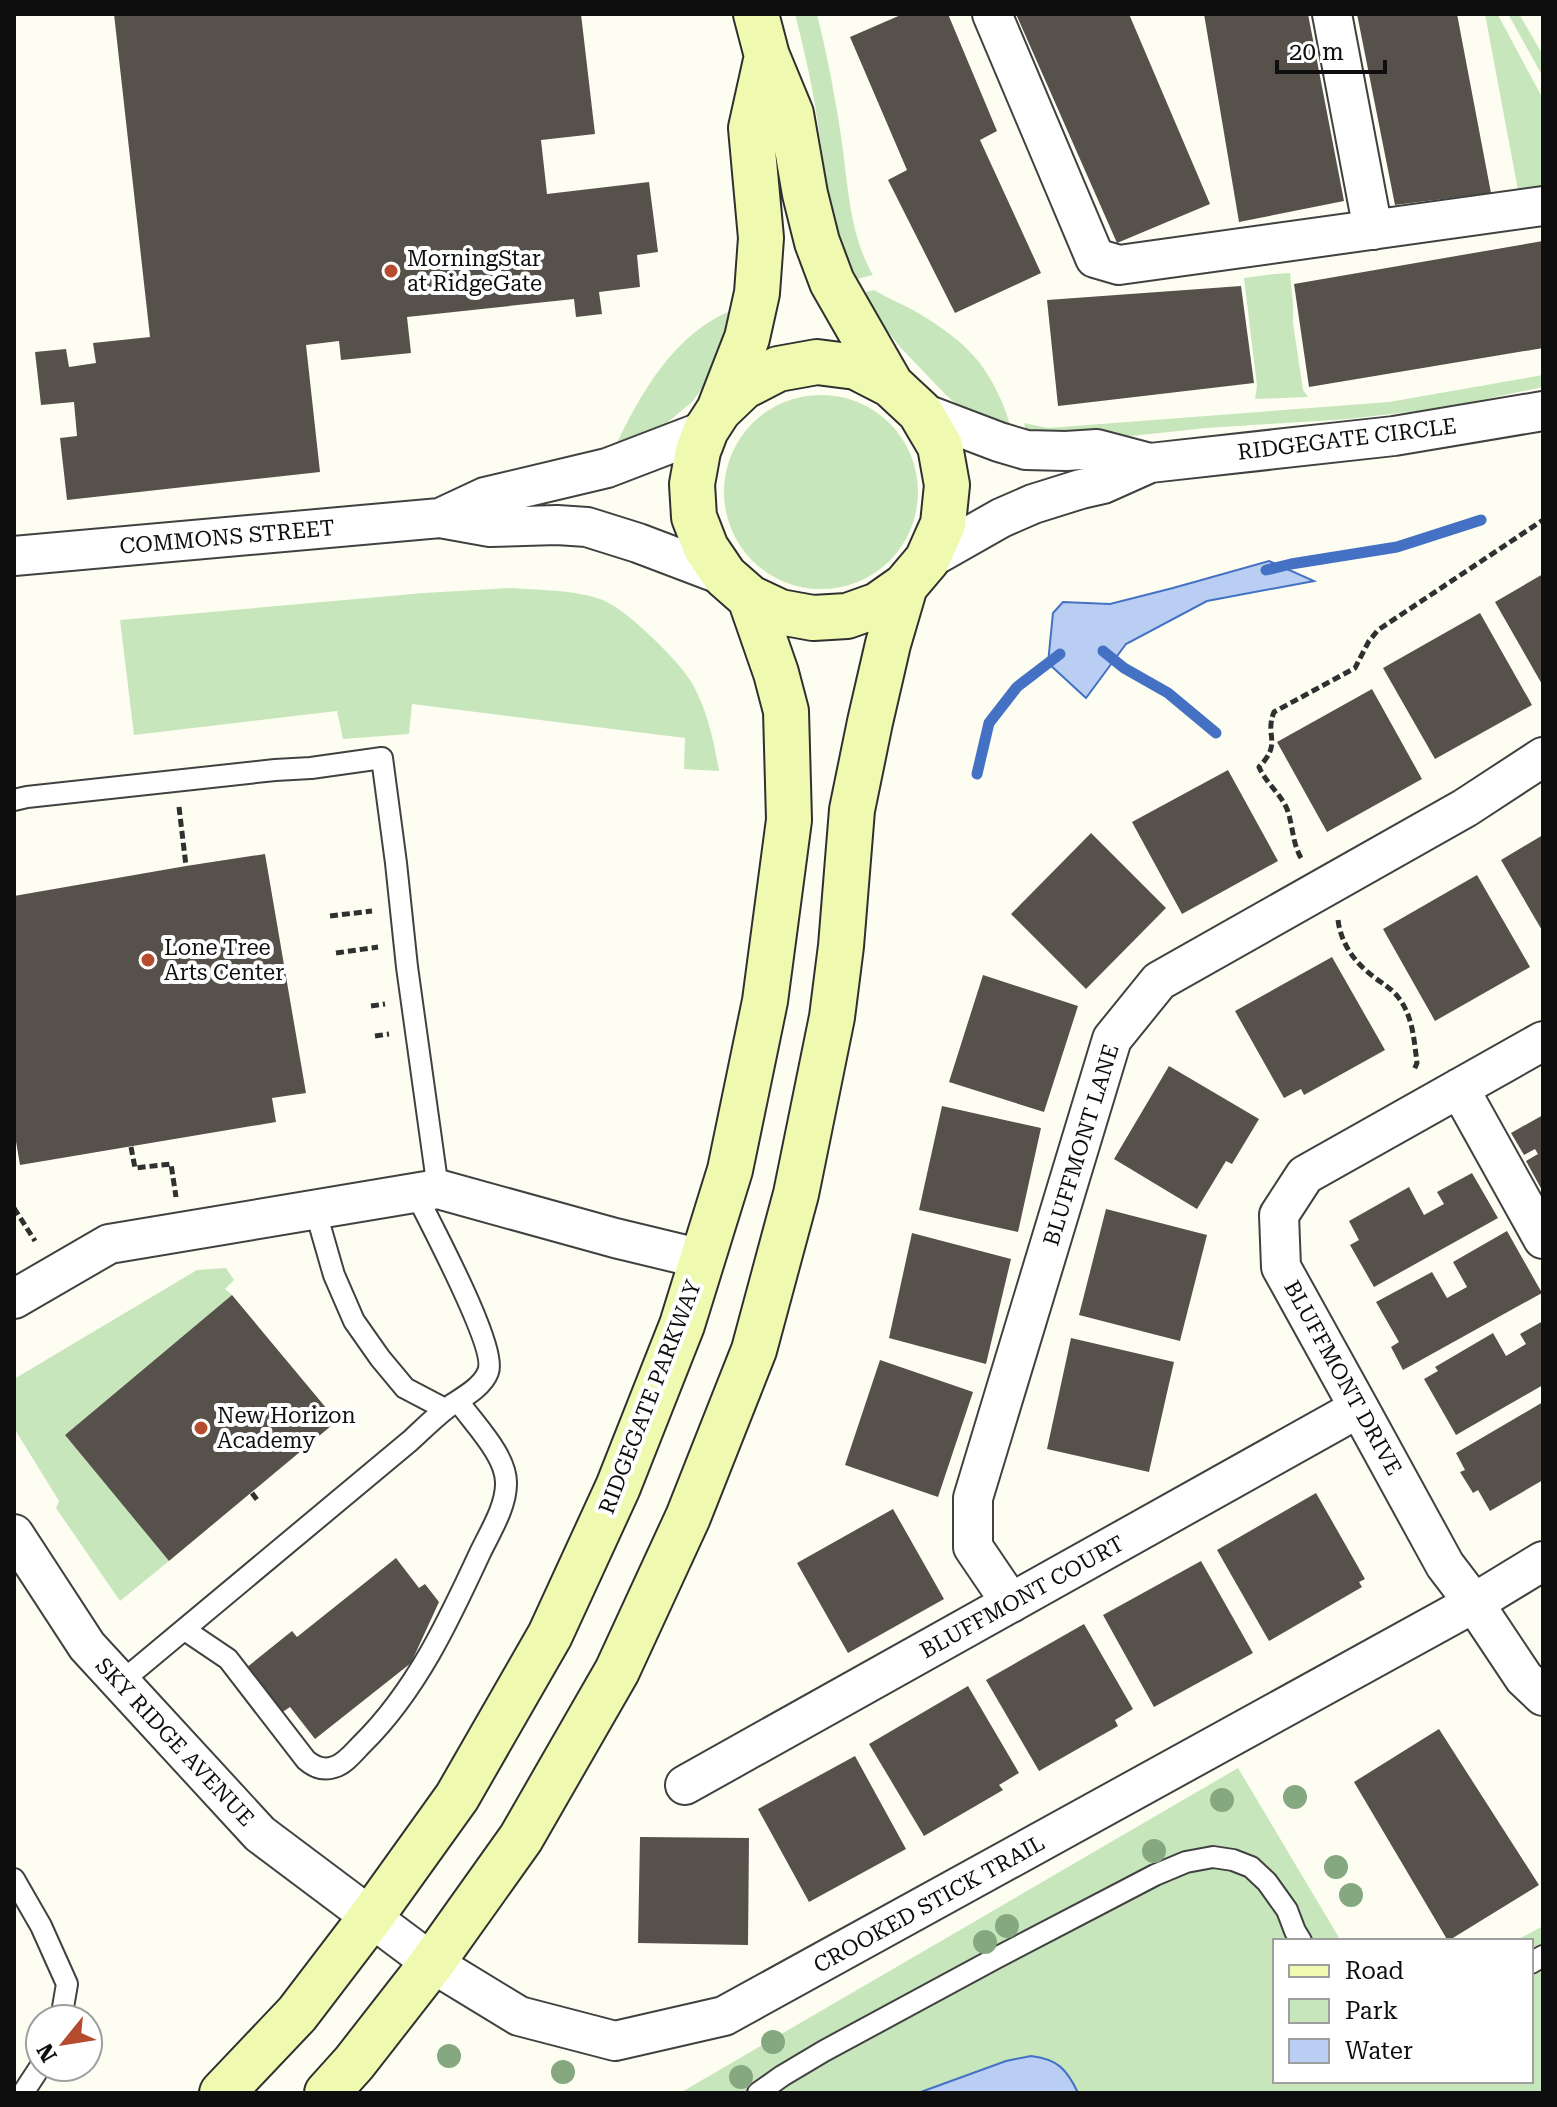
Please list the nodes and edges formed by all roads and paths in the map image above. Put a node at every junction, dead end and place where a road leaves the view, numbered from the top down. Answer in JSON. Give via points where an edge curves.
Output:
{"nodes":[{"id":1,"x":756,"y":14,"type":"edge"},
{"id":2,"x":992,"y":14,"type":"edge"},
{"id":3,"x":1332,"y":14,"type":"edge"},
{"id":4,"x":767,"y":56,"type":"junction"},
{"id":5,"x":1543,"y":206,"type":"edge"},
{"id":6,"x":1373,"y":230,"type":"junction"},
{"id":7,"x":906,"y":398,"type":"junction"},
{"id":8,"x":1543,"y":411,"type":"edge"},
{"id":9,"x":713,"y":420,"type":"junction"},
{"id":10,"x":1150,"y":463,"type":"junction"},
{"id":11,"x":440,"y":518,"type":"junction"},
{"id":12,"x":1543,"y":520,"type":"edge"},
{"id":13,"x":14,"y":556,"type":"edge"},
{"id":14,"x":916,"y":573,"type":"junction"},
{"id":15,"x":738,"y":587,"type":"junction"},
{"id":16,"x":1543,"y":757,"type":"edge"},
{"id":17,"x":14,"y":800,"type":"edge"},
{"id":18,"x":1306,"y":865,"type":"dead end"},
{"id":19,"x":401,"y":907,"type":"junction"},
{"id":20,"x":1337,"y":915,"type":"dead end"},
{"id":21,"x":330,"y":916,"type":"dead end"},
{"id":22,"x":405,"y":943,"type":"junction"},
{"id":23,"x":336,"y":953,"type":"dead end"},
{"id":24,"x":1543,"y":1041,"type":"edge"},
{"id":25,"x":1413,"y":1074,"type":"dead end"},
{"id":26,"x":1459,"y":1088,"type":"junction"},
{"id":27,"x":131,"y":1147,"type":"dead end"},
{"id":28,"x":426,"y":1190,"type":"junction"},
{"id":29,"x":14,"y":1208,"type":"edge"},
{"id":30,"x":315,"y":1209,"type":"junction"},
{"id":31,"x":183,"y":1232,"type":"junction"},
{"id":32,"x":1543,"y":1239,"type":"edge"},
{"id":33,"x":35,"y":1241,"type":"dead end"},
{"id":34,"x":702,"y":1259,"type":"junction"},
{"id":35,"x":14,"y":1299,"type":"edge"},
{"id":36,"x":452,"y":1405,"type":"junction"},
{"id":37,"x":1359,"y":1408,"type":"junction"},
{"id":38,"x":252,"y":1493,"type":"dead end"},
{"id":39,"x":258,"y":1501,"type":"dead end"},
{"id":40,"x":14,"y":1534,"type":"edge"},
{"id":41,"x":1543,"y":1561,"type":"edge"},
{"id":42,"x":1011,"y":1603,"type":"junction"},
{"id":43,"x":1474,"y":1603,"type":"junction"},
{"id":44,"x":185,"y":1630,"type":"junction"},
{"id":45,"x":121,"y":1682,"type":"junction"},
{"id":46,"x":1543,"y":1696,"type":"edge"},
{"id":47,"x":685,"y":1785,"type":"dead end"},
{"id":48,"x":14,"y":1879,"type":"edge"},
{"id":49,"x":371,"y":1917,"type":"junction"},
{"id":50,"x":1300,"y":1939,"type":"edge"},
{"id":51,"x":432,"y":1963,"type":"junction"},
{"id":52,"x":64,"y":2003,"type":"edge"},
{"id":53,"x":222,"y":2093,"type":"edge"},
{"id":54,"x":327,"y":2093,"type":"edge"},
{"id":55,"x":758,"y":2093,"type":"edge"}],
"edges":[{"from":1,"to":4,"type":"main road","name":"RIDGEGATE PARKWAY"},
{"from":2,"to":6,"type":"street","via":[[1095,258],[1119,265]]},
{"from":3,"to":6,"type":"street"},
{"from":4,"to":7,"type":"main road","name":"RIDGEGATE PARKWAY","via":[[791,114],[805,194],[832,282]]},
{"from":4,"to":9,"type":"main road","name":"RIDGEGATE PARKWAY","via":[[751,128],[761,238],[757,293],[747,338]]},
{"from":5,"to":6,"type":"street"},
{"from":7,"to":9,"type":"main road","via":[[856,367],[817,362],[778,369],[743,387]]},
{"from":7,"to":10,"type":"street","name":"RIDGEGATE CIRCLE","via":[[1026,450],[1097,449]]},
{"from":7,"to":14,"type":"main road","name":"RIDGEGATE PARKWAY","via":[[940,446],[947,485],[943,524]]},
{"from":8,"to":10,"type":"street","name":"RIDGEGATE CIRCLE","via":[[1394,436]]},
{"from":9,"to":11,"type":"street","name":"COMMONS STREET","via":[[607,468],[485,497]]},
{"from":9,"to":15,"type":"main road","name":"RIDGEGATE PARKWAY","via":[[698,451],[694,517],[706,548]]},
{"from":10,"to":14,"type":"street","name":"RIDGEGATE CIRCLE","via":[[1001,518]]},
{"from":11,"to":13,"type":"street","name":"COMMONS STREET"},
{"from":11,"to":15,"type":"street","name":"COMMONS STREET","via":[[490,527],[587,527]]},
{"from":12,"to":18,"type":"path","via":[[1378,630],[1355,668],[1274,712],[1269,723],[1274,743],[1259,767],[1288,811],[1296,849]]},
{"from":14,"to":15,"type":"main road","via":[[878,605],[847,616],[813,618],[780,612]]},
{"from":14,"to":51,"type":"main road","name":"RIDGEGATE PARKWAY","via":[[888,644],[873,707],[852,810],[832,1017],[796,1194],[754,1350],[688,1517],[617,1671],[521,1838]]},
{"from":15,"to":34,"type":"main road","name":"RIDGEGATE PARKWAY","via":[[776,673],[786,711],[789,820],[765,1001],[730,1170]]},
{"from":16,"to":42,"type":"street","name":"BLUFFMONT LANE","via":[[1465,808],[1159,981],[1112,1039],[973,1498],[973,1547]]},
{"from":17,"to":19,"type":"lane","via":[[382,758]]},
{"from":19,"to":21,"type":"path"},
{"from":19,"to":22,"type":"lane"},
{"from":20,"to":25,"type":"path","via":[[1347,948],[1400,999],[1411,1020],[1417,1063]]},
{"from":22,"to":23,"type":"path"},
{"from":22,"to":28,"type":"lane"},
{"from":24,"to":26,"type":"street","name":"BLUFFMONT DRIVE"},
{"from":26,"to":32,"type":"street"},
{"from":26,"to":37,"type":"street","name":"BLUFFMONT DRIVE","via":[[1305,1175],[1279,1215],[1281,1267]]},
{"from":27,"to":31,"type":"path","via":[[135,1168],[171,1164]]},
{"from":28,"to":30,"type":"street"},
{"from":28,"to":34,"type":"street"},
{"from":28,"to":36,"type":"lane","via":[[490,1361],[479,1384]]},
{"from":29,"to":33,"type":"path"},
{"from":30,"to":31,"type":"street"},
{"from":30,"to":36,"type":"lane","via":[[354,1321],[405,1388]]},
{"from":31,"to":35,"type":"street","via":[[109,1244]]},
{"from":34,"to":49,"type":"main road","name":"RIDGEGATE PARKWAY","via":[[682,1325],[618,1487],[550,1635],[457,1797]]},
{"from":36,"to":44,"type":"lane"},
{"from":36,"to":44,"type":"lane","via":[[495,1450],[504,1466],[505,1498],[422,1669],[376,1731],[347,1759],[335,1767],[314,1767],[228,1659]]},
{"from":37,"to":42,"type":"street","name":"BLUFFMONT COURT"},
{"from":37,"to":43,"type":"street","name":"BLUFFMONT DRIVE","via":[[1445,1565]]},
{"from":38,"to":39,"type":"path"},
{"from":40,"to":45,"type":"street","name":"SKY RIDGE AVENUE","via":[[87,1646]]},
{"from":41,"to":43,"type":"street","name":"CROOKED STICK TRAIL"},
{"from":42,"to":47,"type":"street","name":"BLUFFMONT COURT"},
{"from":43,"to":46,"type":"street","via":[[1524,1678]]},
{"from":43,"to":51,"type":"street","name":"CROOKED STICK TRAIL","via":[[724,2016],[615,2041],[519,2016]]},
{"from":44,"to":45,"type":"lane"},
{"from":45,"to":49,"type":"street","name":"SKY RIDGE AVENUE","via":[[260,1834]]},
{"from":48,"to":52,"type":"lane","via":[[67,1984]]},
{"from":49,"to":51,"type":"street","name":"CROOKED STICK TRAIL"},
{"from":49,"to":53,"type":"main road","name":"RIDGEGATE PARKWAY","via":[[297,2014]]},
{"from":50,"to":55,"type":"lane","via":[[1287,1910],[1251,1867],[1213,1857],[1186,1862],[996,1958]]},
{"from":51,"to":54,"type":"main road","name":"RIDGEGATE PARKWAY"}]}
